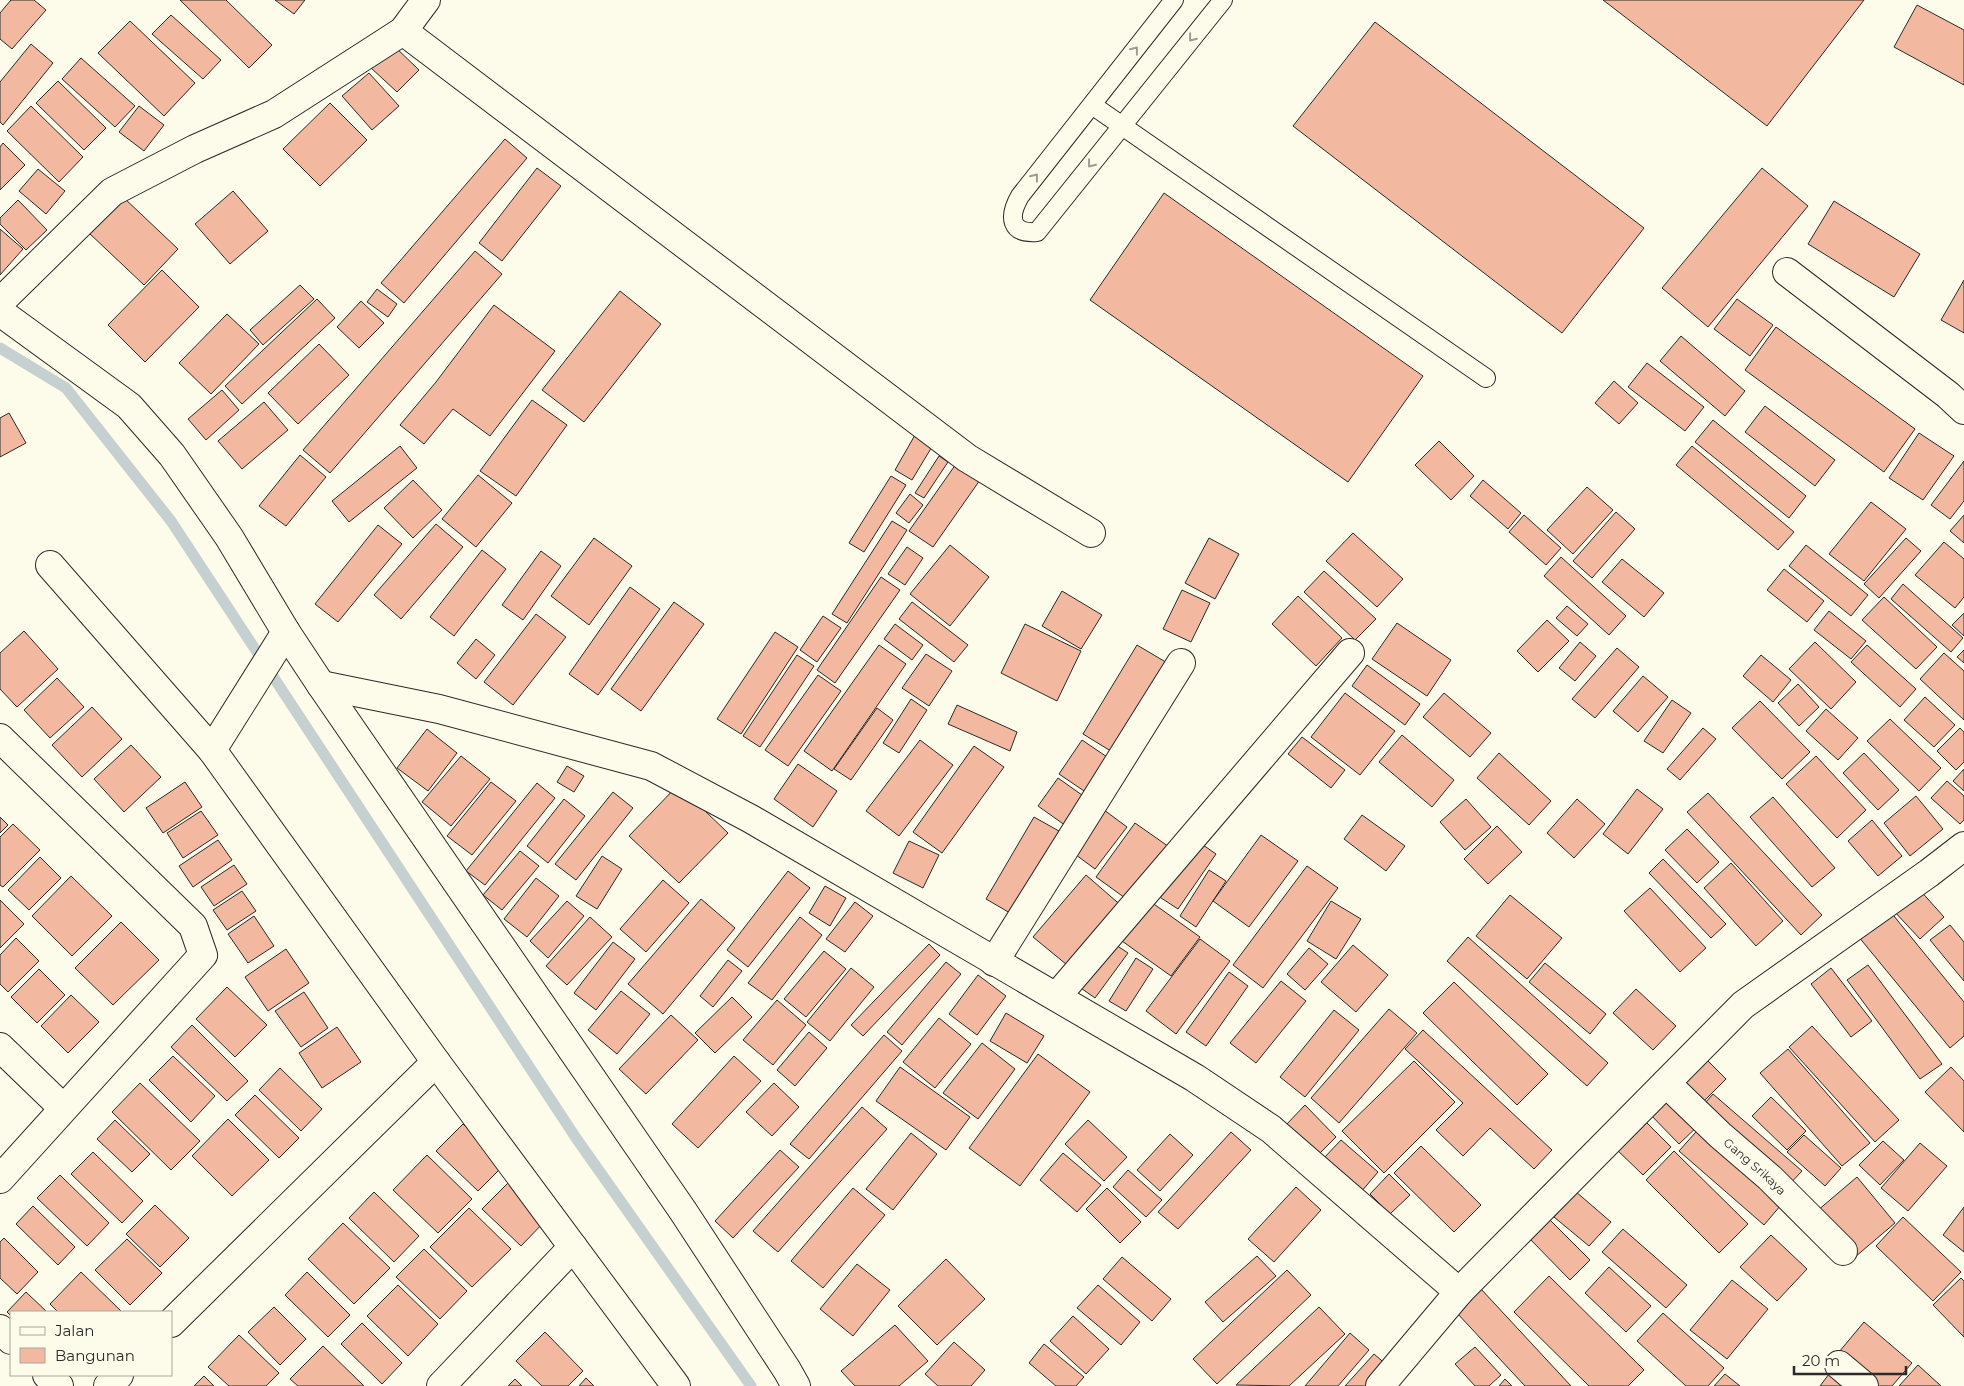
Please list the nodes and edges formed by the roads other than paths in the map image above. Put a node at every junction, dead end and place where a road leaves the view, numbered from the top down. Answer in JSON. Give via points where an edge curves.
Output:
{"nodes":[{"id":1,"x":426,"y":0,"type":"edge"},
{"id":2,"x":1174,"y":0,"type":"edge"},
{"id":3,"x":1223,"y":0,"type":"edge"},
{"id":4,"x":402,"y":30,"type":"junction"},
{"id":5,"x":1092,"y":105,"type":"junction"},
{"id":6,"x":1121,"y":126,"type":"junction"},
{"id":7,"x":1787,"y":272,"type":"dead end"},
{"id":8,"x":3,"y":317,"type":"edge"},
{"id":9,"x":1486,"y":378,"type":"dead end"},
{"id":10,"x":1964,"y":410,"type":"edge"},
{"id":11,"x":1091,"y":533,"type":"dead end"},
{"id":12,"x":50,"y":565,"type":"dead end"},
{"id":13,"x":286,"y":632,"type":"junction"},
{"id":14,"x":1350,"y":654,"type":"dead end"},
{"id":15,"x":1181,"y":663,"type":"dead end"},
{"id":16,"x":320,"y":686,"type":"junction"},
{"id":17,"x":0,"y":738,"type":"edge"},
{"id":18,"x":212,"y":750,"type":"junction"},
{"id":19,"x":1964,"y":846,"type":"edge"},
{"id":20,"x":994,"y":962,"type":"junction"},
{"id":21,"x":1057,"y":996,"type":"junction"},
{"id":22,"x":0,"y":1047,"type":"edge"},
{"id":23,"x":436,"y":1062,"type":"junction"},
{"id":24,"x":1666,"y":1083,"type":"junction"},
{"id":25,"x":63,"y":1108,"type":"junction"},
{"id":26,"x":0,"y":1179,"type":"edge"},
{"id":27,"x":573,"y":1247,"type":"junction"},
{"id":28,"x":1843,"y":1251,"type":"dead end"},
{"id":29,"x":1459,"y":1292,"type":"junction"},
{"id":30,"x":172,"y":1323,"type":"edge"},
{"id":31,"x":0,"y":1329,"type":"edge"},
{"id":32,"x":10,"y":1339,"type":"edge"},
{"id":33,"x":1840,"y":1365,"type":"dead end"},
{"id":34,"x":48,"y":1376,"type":"edge"},
{"id":35,"x":119,"y":1376,"type":"edge"},
{"id":36,"x":59,"y":1386,"type":"edge"},
{"id":37,"x":108,"y":1386,"type":"edge"},
{"id":38,"x":441,"y":1386,"type":"edge"},
{"id":39,"x":676,"y":1386,"type":"edge"},
{"id":40,"x":796,"y":1386,"type":"edge"},
{"id":41,"x":1380,"y":1386,"type":"edge"},
{"id":42,"x":1864,"y":1386,"type":"edge"}],
"edges":[{"from":1,"to":4,"type":"street"},
{"from":5,"to":2,"type":"lane","one_way":true},
{"from":3,"to":6,"type":"lane","one_way":true},
{"from":4,"to":8,"type":"street","via":[[274,114],[195,149],[112,192]]},
{"from":4,"to":11,"type":"street","via":[[967,458]]},
{"from":5,"to":6,"type":"lane"},
{"from":6,"to":5,"type":"lane","one_way":true,"via":[[1037,232],[1025,233],[1012,219],[1013,208]]},
{"from":6,"to":9,"type":"lane"},
{"from":7,"to":10,"type":"street"},
{"from":8,"to":13,"type":"street","via":[[130,406],[172,455],[229,537]]},
{"from":12,"to":18,"type":"street"},
{"from":13,"to":16,"type":"street"},
{"from":13,"to":18,"type":"street"},
{"from":14,"to":21,"type":"street"},
{"from":15,"to":20,"type":"street"},
{"from":16,"to":20,"type":"street","via":[[439,709],[651,766],[751,819]]},
{"from":16,"to":40,"type":"street","via":[[683,1211]]},
{"from":17,"to":25,"type":"street","via":[[193,926],[203,955]]},
{"from":18,"to":23,"type":"street"},
{"from":19,"to":24,"type":"street","via":[[1743,1005]]},
{"from":20,"to":21,"type":"street"},
{"from":21,"to":29,"type":"street","via":[[1195,1078],[1271,1129]]},
{"from":22,"to":25,"type":"street"},
{"from":23,"to":27,"type":"street"},
{"from":23,"to":30,"type":"street"},
{"from":24,"to":28,"type":"street","name":"Gang Srikaya","via":[[1770,1178]]},
{"from":24,"to":29,"type":"street"},
{"from":25,"to":26,"type":"street"},
{"from":27,"to":38,"type":"street"},
{"from":27,"to":39,"type":"street"},
{"from":29,"to":41,"type":"street"},
{"from":31,"to":32,"type":"street"},
{"from":33,"to":42,"type":"street"},
{"from":34,"to":36,"type":"street"},
{"from":35,"to":37,"type":"street"}]}
